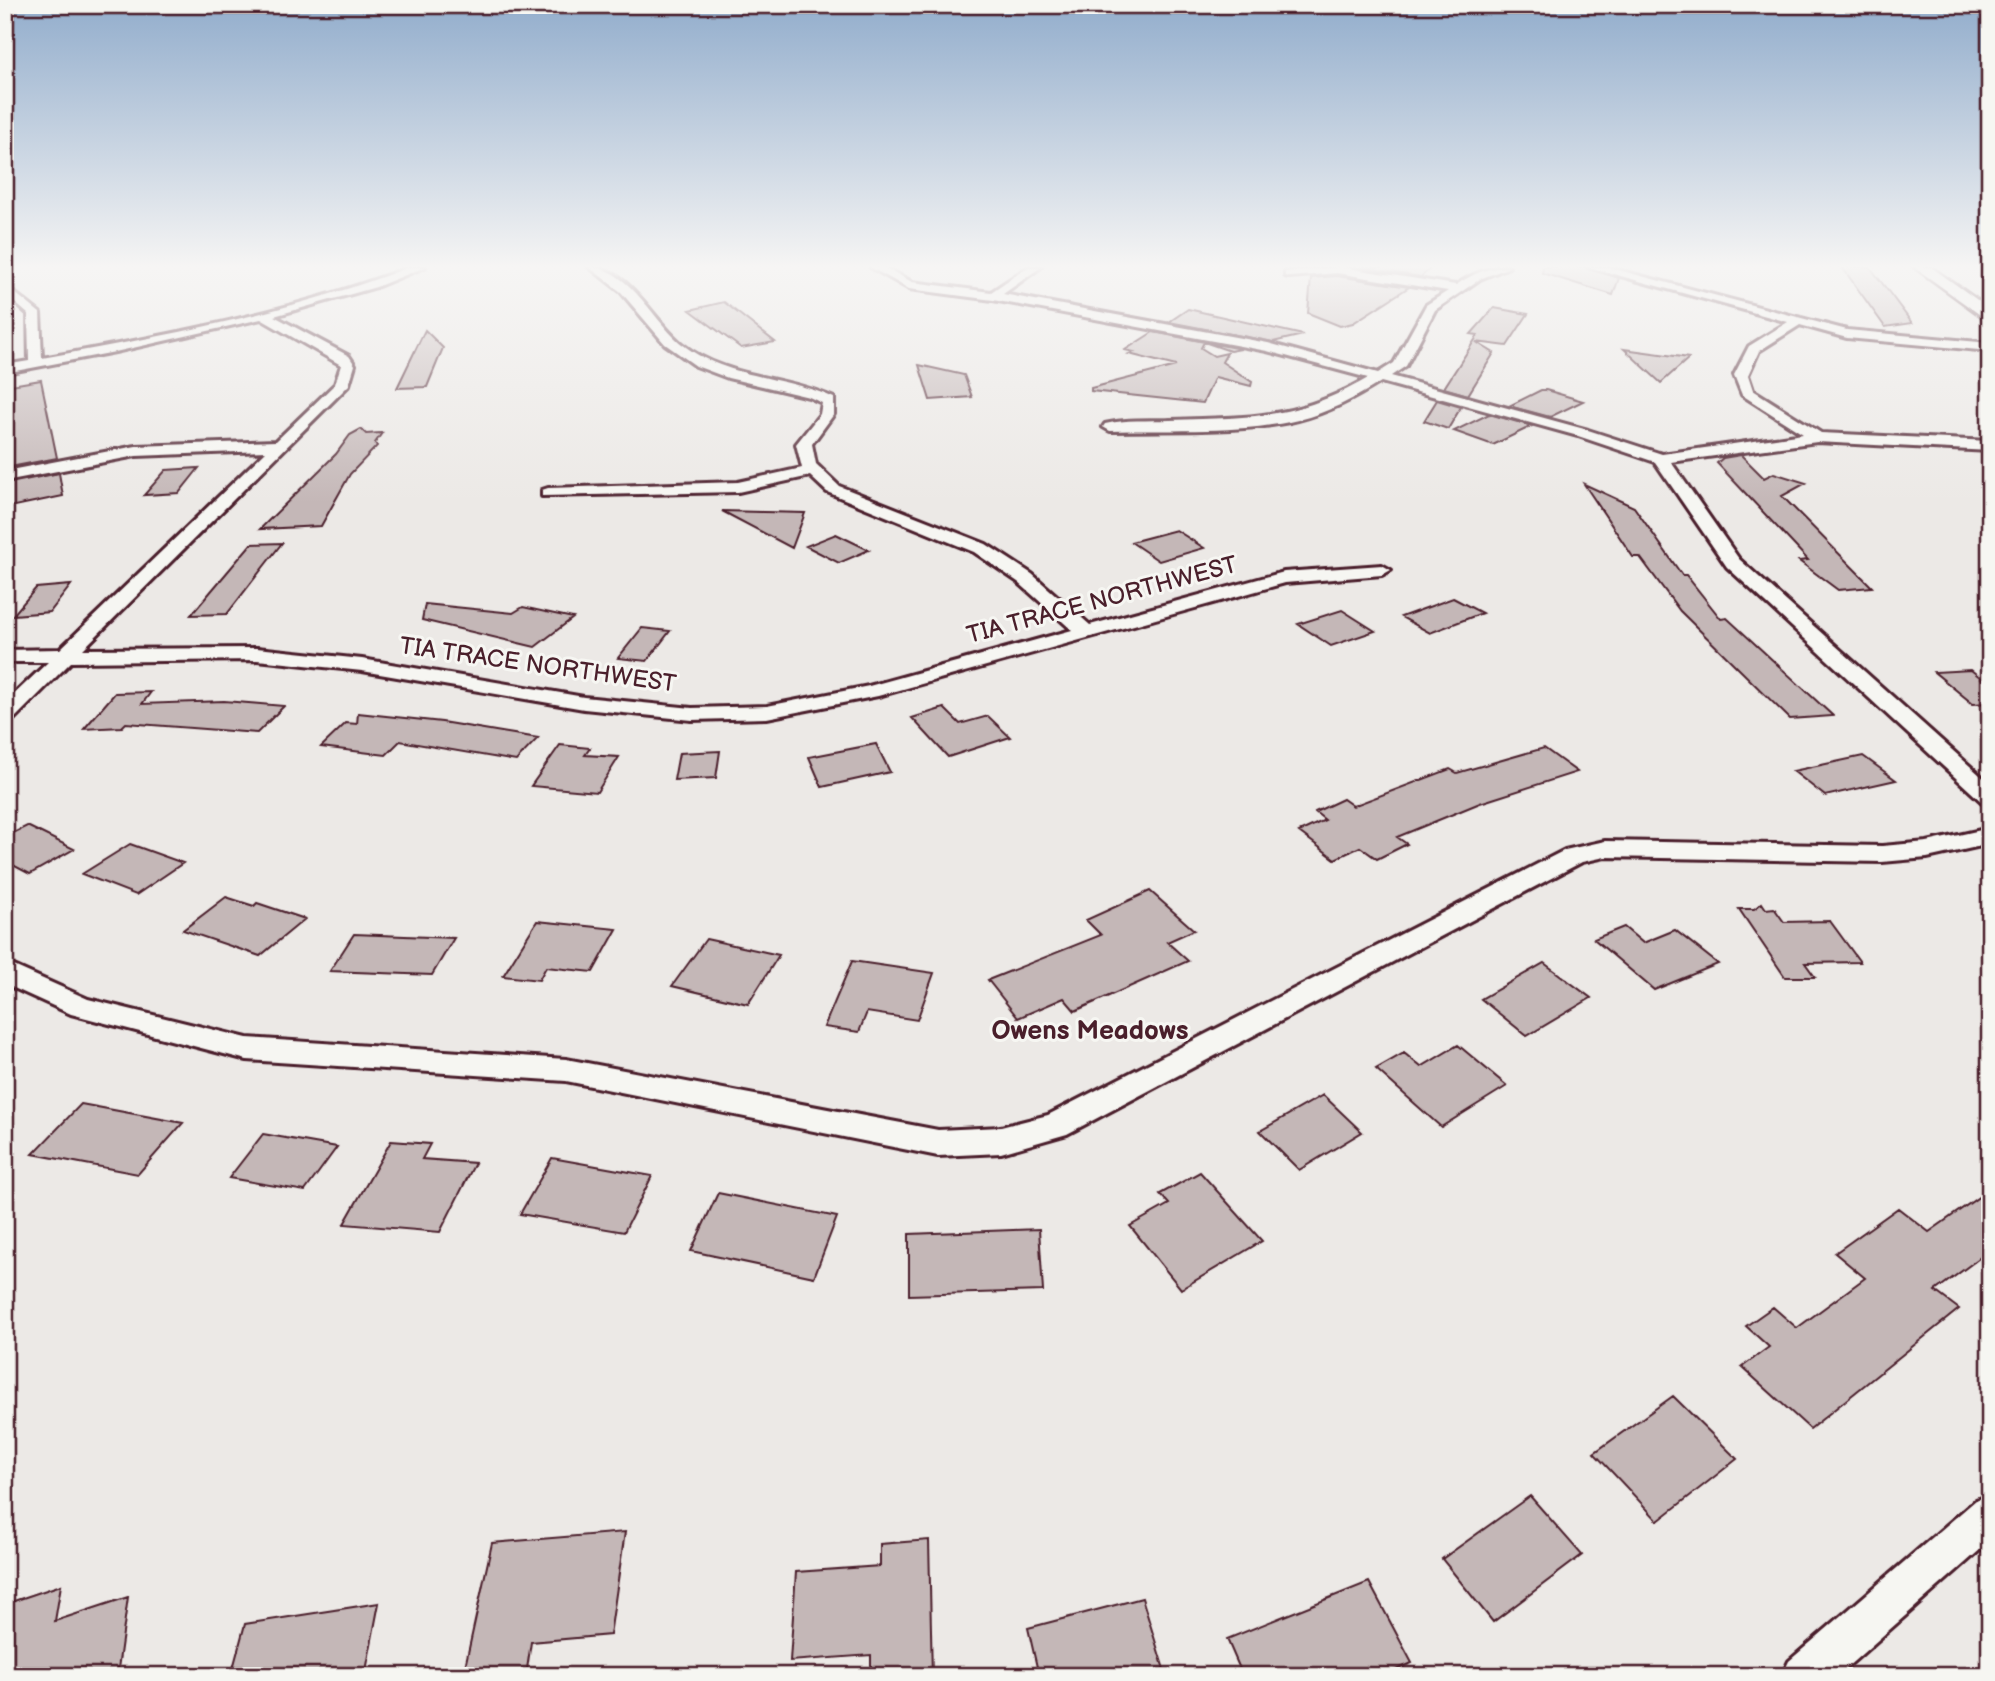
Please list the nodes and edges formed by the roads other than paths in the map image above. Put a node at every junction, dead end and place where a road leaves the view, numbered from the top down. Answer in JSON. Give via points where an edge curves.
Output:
{"nodes":[{"id":1,"x":35,"y":345,"type":"edge"},
{"id":2,"x":134,"y":345,"type":"edge"},
{"id":3,"x":323,"y":345,"type":"edge"},
{"id":4,"x":675,"y":345,"type":"edge"},
{"id":5,"x":1260,"y":345,"type":"edge"},
{"id":6,"x":1410,"y":345,"type":"edge"},
{"id":7,"x":1760,"y":345,"type":"edge"},
{"id":8,"x":36,"y":364,"type":"junction"},
{"id":9,"x":5,"y":369,"type":"edge"},
{"id":10,"x":1378,"y":378,"type":"junction"},
{"id":11,"x":1110,"y":427,"type":"dead end"},
{"id":12,"x":1817,"y":437,"type":"junction"},
{"id":13,"x":279,"y":446,"type":"junction"},
{"id":14,"x":1990,"y":446,"type":"edge"},
{"id":15,"x":1661,"y":459,"type":"junction"},
{"id":16,"x":814,"y":470,"type":"junction"},
{"id":17,"x":5,"y":476,"type":"edge"},
{"id":18,"x":548,"y":493,"type":"dead end"},
{"id":19,"x":1382,"y":570,"type":"dead end"},
{"id":20,"x":1086,"y":632,"type":"junction"},
{"id":21,"x":5,"y":656,"type":"edge"},
{"id":22,"x":63,"y":656,"type":"junction"},
{"id":23,"x":5,"y":715,"type":"edge"},
{"id":24,"x":1990,"y":797,"type":"edge"},
{"id":25,"x":1990,"y":836,"type":"edge"},
{"id":26,"x":5,"y":972,"type":"edge"},
{"id":27,"x":1990,"y":1514,"type":"edge"},
{"id":28,"x":1804,"y":1676,"type":"edge"}],
"edges":[{"from":1,"to":8,"type":"street"},
{"from":2,"to":8,"type":"street"},
{"from":3,"to":13,"type":"street","via":[[348,365],[342,385]]},
{"from":4,"to":16,"type":"street","via":[[726,374],[815,393],[829,401],[827,414],[804,444],[808,465]]},
{"from":5,"to":10,"type":"street"},
{"from":6,"to":10,"type":"street","via":[[1399,366]]},
{"from":7,"to":12,"type":"street","via":[[1741,374],[1747,392]]},
{"from":8,"to":9,"type":"street"},
{"from":10,"to":11,"type":"street","via":[[1341,400],[1297,416]]},
{"from":10,"to":15,"type":"street","via":[[1583,433]]},
{"from":12,"to":14,"type":"street"},
{"from":12,"to":15,"type":"street"},
{"from":13,"to":17,"type":"street","via":[[136,452]]},
{"from":13,"to":22,"type":"street"},
{"from":15,"to":24,"type":"street","via":[[1733,563]]},
{"from":16,"to":18,"type":"street","via":[[738,487]]},
{"from":16,"to":20,"type":"street","via":[[833,489],[980,548],[1025,578]]},
{"from":19,"to":20,"type":"street","name":"TIA TRACE NORTHWEST","via":[[1284,578]]},
{"from":20,"to":22,"type":"street","name":"TIA TRACE NORTHWEST","via":[[871,692],[767,712],[692,714],[584,704],[362,665],[261,655]]},
{"from":21,"to":22,"type":"street","name":"TIA TRACE NORTHWEST"},
{"from":22,"to":23,"type":"street"},
{"from":25,"to":26,"type":"street","via":[[1882,855],[1605,849],[1574,856],[1056,1125],[1001,1140],[938,1143],[566,1070],[247,1049],[81,1007]]},
{"from":27,"to":28,"type":"street"}]}
